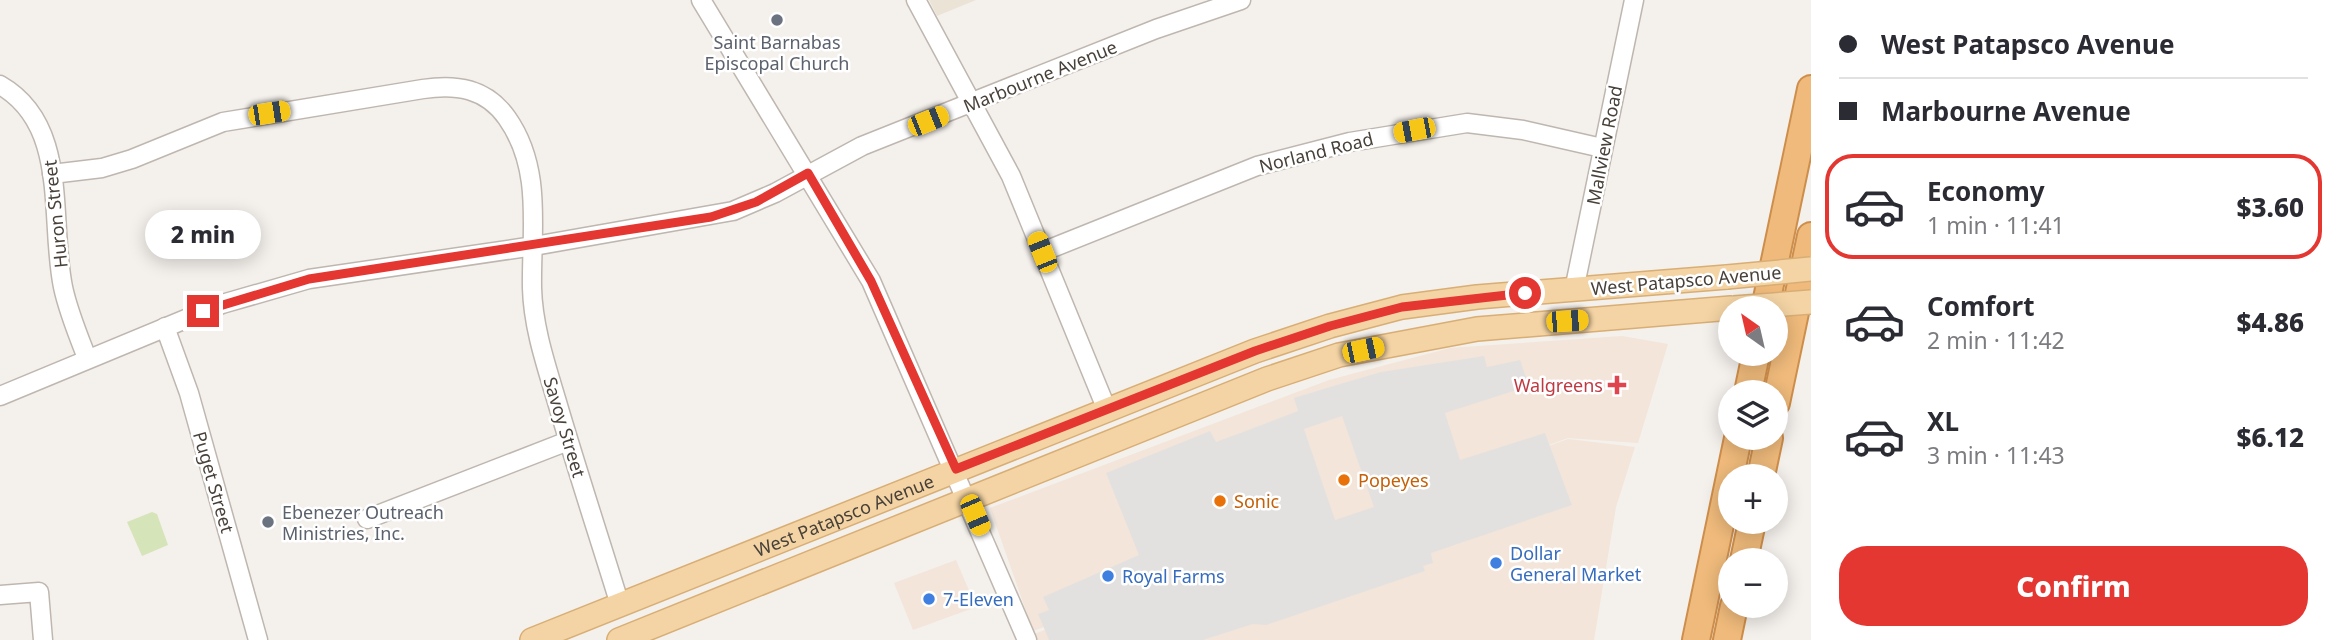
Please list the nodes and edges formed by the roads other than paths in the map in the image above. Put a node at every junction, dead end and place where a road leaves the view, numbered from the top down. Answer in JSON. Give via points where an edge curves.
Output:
{"nodes":[{"id":1,"x":701,"y":0,"type":"edge"},
{"id":2,"x":916,"y":0,"type":"edge"},
{"id":3,"x":1241,"y":0,"type":"edge"},
{"id":4,"x":1634,"y":0,"type":"edge"},
{"id":5,"x":0,"y":85,"type":"edge"},
{"id":6,"x":1811,"y":89,"type":"edge"},
{"id":7,"x":972,"y":103,"type":"junction"},
{"id":8,"x":1602,"y":148,"type":"junction"},
{"id":9,"x":808,"y":173,"type":"junction"},
{"id":10,"x":52,"y":174,"type":"junction"},
{"id":11,"x":1811,"y":236,"type":"edge"},
{"id":12,"x":534,"y":246,"type":"junction"},
{"id":13,"x":1042,"y":252,"type":"junction"},
{"id":14,"x":1811,"y":269,"type":"edge"},
{"id":15,"x":1727,"y":277,"type":"junction"},
{"id":16,"x":1574,"y":290,"type":"junction"},
{"id":17,"x":1768,"y":296,"type":"edge"},
{"id":18,"x":1811,"y":302,"type":"edge"},
{"id":19,"x":1788,"y":304,"type":"edge"},
{"id":20,"x":1718,"y":309,"type":"edge"},
{"id":21,"x":1567,"y":321,"type":"junction"},
{"id":22,"x":165,"y":327,"type":"junction"},
{"id":23,"x":87,"y":358,"type":"junction"},
{"id":24,"x":1186,"y":378,"type":"junction"},
{"id":25,"x":1781,"y":380,"type":"edge"},
{"id":26,"x":0,"y":396,"type":"edge"},
{"id":27,"x":1107,"y":410,"type":"junction"},
{"id":28,"x":1119,"y":439,"type":"junction"},
{"id":29,"x":568,"y":441,"type":"junction"},
{"id":30,"x":1736,"y":450,"type":"edge"},
{"id":31,"x":956,"y":469,"type":"junction"},
{"id":32,"x":968,"y":499,"type":"junction"},
{"id":33,"x":367,"y":519,"type":"dead end"},
{"id":34,"x":0,"y":595,"type":"edge"},
{"id":35,"x":620,"y":605,"type":"junction"},
{"id":36,"x":1732,"y":618,"type":"edge"},
{"id":37,"x":43,"y":640,"type":"edge"},
{"id":38,"x":258,"y":640,"type":"edge"},
{"id":39,"x":532,"y":640,"type":"edge"},
{"id":40,"x":619,"y":640,"type":"edge"},
{"id":41,"x":1027,"y":640,"type":"edge"},
{"id":42,"x":1696,"y":640,"type":"edge"},
{"id":43,"x":1727,"y":640,"type":"edge"}],
"edges":[{"from":1,"to":9,"type":"street"},
{"from":2,"to":7,"type":"street"},
{"from":3,"to":7,"type":"street","name":"Marbourne Avenue"},
{"from":4,"to":8,"type":"street","name":"Mallview Road"},
{"from":5,"to":10,"type":"street","name":"Huron Street","via":[[15,93],[37,122],[46,140]]},
{"from":6,"to":17,"type":"highway"},
{"from":7,"to":9,"type":"street","name":"Marbourne Avenue"},
{"from":7,"to":13,"type":"street"},
{"from":8,"to":13,"type":"street","name":"Norland Road","via":[[1467,123],[1350,142],[1257,166]]},
{"from":8,"to":16,"type":"street","name":"Mallview Road"},
{"from":9,"to":12,"type":"street","name":"Marbourne Avenue","via":[[733,211]]},
{"from":9,"to":31,"type":"street","via":[[871,281]]},
{"from":10,"to":12,"type":"street","name":"Savoy Street","via":[[102,168],[243,117],[445,86],[465,88],[497,106],[519,139],[533,186]]},
{"from":10,"to":23,"type":"street","name":"Huron Street","via":[[63,288]]},
{"from":11,"to":25,"type":"highway"},
{"from":12,"to":22,"type":"street","name":"Marbourne Avenue","via":[[309,279],[222,304]]},
{"from":12,"to":29,"type":"street","name":"Savoy Street","via":[[532,288],[538,335]]},
{"from":13,"to":27,"type":"street"},
{"from":14,"to":15,"type":"main road","name":"West Patapsco Avenue","bridge":true},
{"from":15,"to":16,"type":"main road","name":"West Patapsco Avenue"},
{"from":15,"to":21,"type":"main road","via":[[1709,292],[1579,304]]},
{"from":16,"to":24,"type":"main road","name":"West Patapsco Avenue","via":[[1402,307],[1330,326]]},
{"from":18,"to":19,"type":"main road","name":"West Patapsco Avenue","bridge":true},
{"from":20,"to":21,"type":"main road","name":"West Patapsco Avenue"},
{"from":21,"to":28,"type":"main road","name":"West Patapsco Avenue","via":[[1477,329],[1339,355]]},
{"from":22,"to":23,"type":"street","name":"Marbourne Avenue"},
{"from":22,"to":38,"type":"street","name":"Puget Street","via":[[186,382]]},
{"from":23,"to":26,"type":"street","name":"Marbourne Avenue"},
{"from":24,"to":27,"type":"main road","name":"West Patapsco Avenue"},
{"from":24,"to":28,"type":"main road","via":[[1187,388],[1179,397],[1121,421]]},
{"from":27,"to":31,"type":"main road","name":"West Patapsco Avenue"},
{"from":28,"to":32,"type":"main road","name":"West Patapsco Avenue"},
{"from":29,"to":33,"type":"street"},
{"from":29,"to":35,"type":"street","name":"Savoy Street"},
{"from":30,"to":42,"type":"highway"},
{"from":31,"to":32,"type":"street"},
{"from":31,"to":35,"type":"main road","name":"West Patapsco Avenue"},
{"from":32,"to":40,"type":"main road","name":"West Patapsco Avenue"},
{"from":32,"to":41,"type":"street"},
{"from":34,"to":37,"type":"street","via":[[39,592]]},
{"from":35,"to":39,"type":"main road","name":"West Patapsco Avenue"},
{"from":36,"to":43,"type":"highway"}]}
